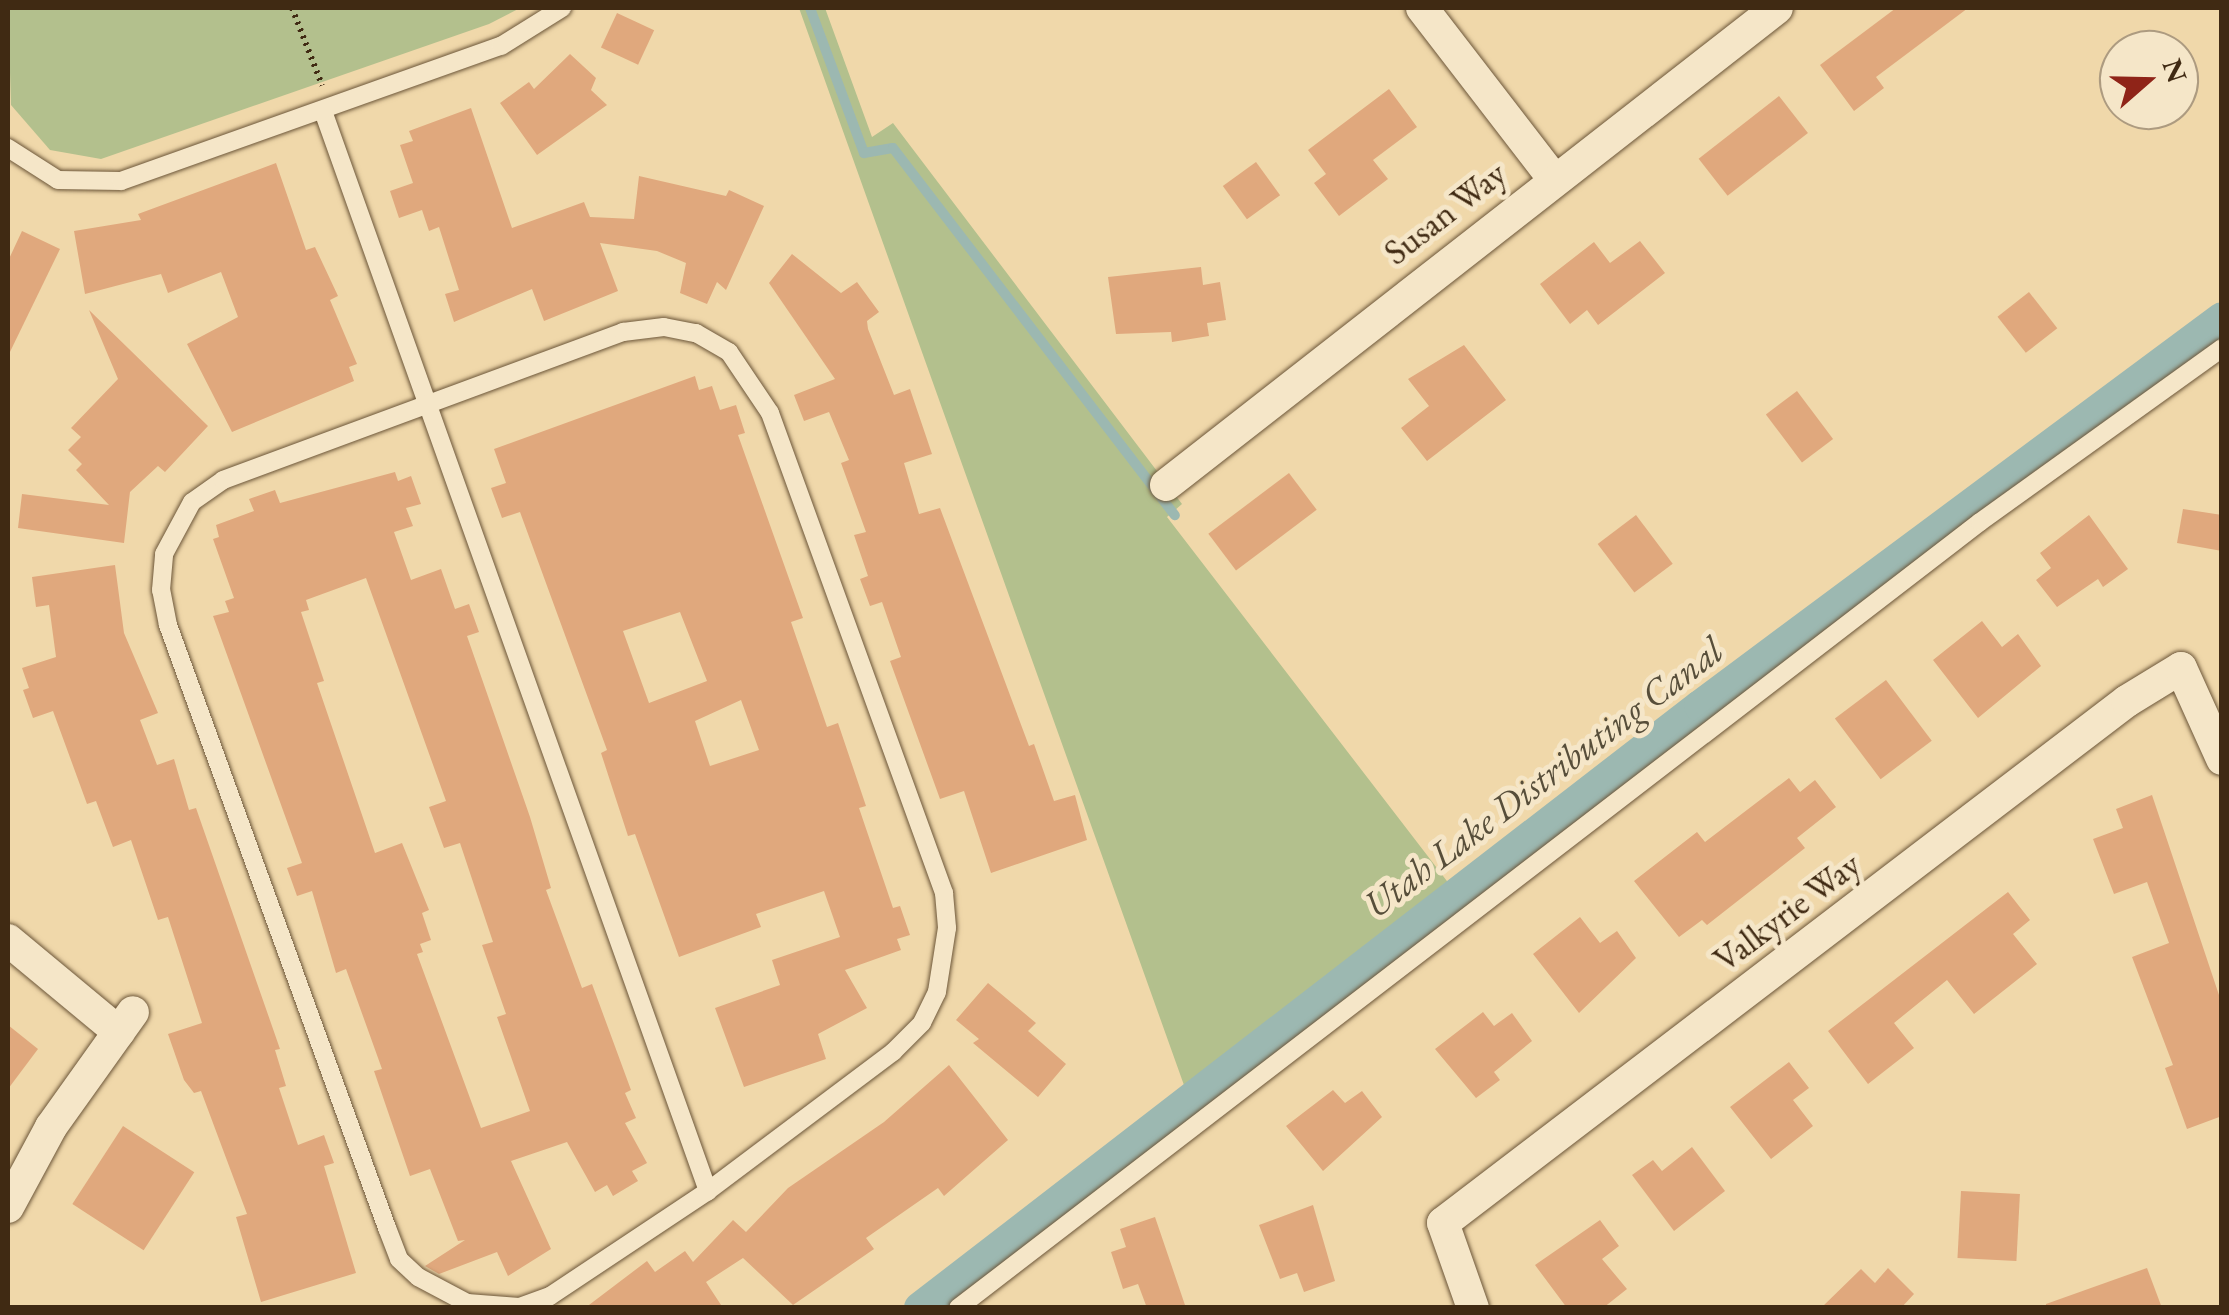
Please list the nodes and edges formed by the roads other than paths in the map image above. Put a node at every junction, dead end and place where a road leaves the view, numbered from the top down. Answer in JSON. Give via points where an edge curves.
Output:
{"nodes":[{"id":1,"x":562,"y":8,"type":"edge"},
{"id":2,"x":1422,"y":8,"type":"edge"},
{"id":3,"x":1777,"y":8,"type":"edge"},
{"id":4,"x":323,"y":111,"type":"junction"},
{"id":5,"x":8,"y":148,"type":"edge"},
{"id":6,"x":1553,"y":178,"type":"junction"},
{"id":7,"x":2222,"y":348,"type":"edge"},
{"id":8,"x":428,"y":404,"type":"junction"},
{"id":9,"x":1166,"y":485,"type":"dead end"},
{"id":10,"x":2222,"y":758,"type":"edge"},
{"id":11,"x":8,"y":940,"type":"edge"},
{"id":12,"x":708,"y":1191,"type":"junction"},
{"id":13,"x":8,"y":1207,"type":"edge"},
{"id":14,"x":958,"y":1308,"type":"edge"},
{"id":15,"x":1473,"y":1308,"type":"edge"}],
"edges":[{"from":1,"to":4,"type":"lane","via":[[502,46]]},
{"from":2,"to":6,"type":"street"},
{"from":3,"to":6,"type":"street","name":"Susan Way"},
{"from":4,"to":5,"type":"lane","via":[[102,184],[58,180]]},
{"from":4,"to":8,"type":"lane"},
{"from":6,"to":9,"type":"street","name":"Susan Way"},
{"from":7,"to":14,"type":"lane","via":[[1980,522]]},
{"from":8,"to":12,"type":"lane"},
{"from":8,"to":12,"type":"lane","via":[[623,332],[664,326],[729,352],[770,412],[944,893],[943,961],[922,1022],[893,1052]]},
{"from":8,"to":12,"type":"lane","via":[[223,480],[192,502],[164,554],[160,590],[168,626],[399,1259],[467,1303],[520,1306],[550,1296]]},
{"from":10,"to":15,"type":"street","name":"Valkyrie Way","via":[[2181,668],[2127,701],[1443,1222]]},
{"from":11,"to":13,"type":"street","via":[[126,1022],[44,1138]]}]}
